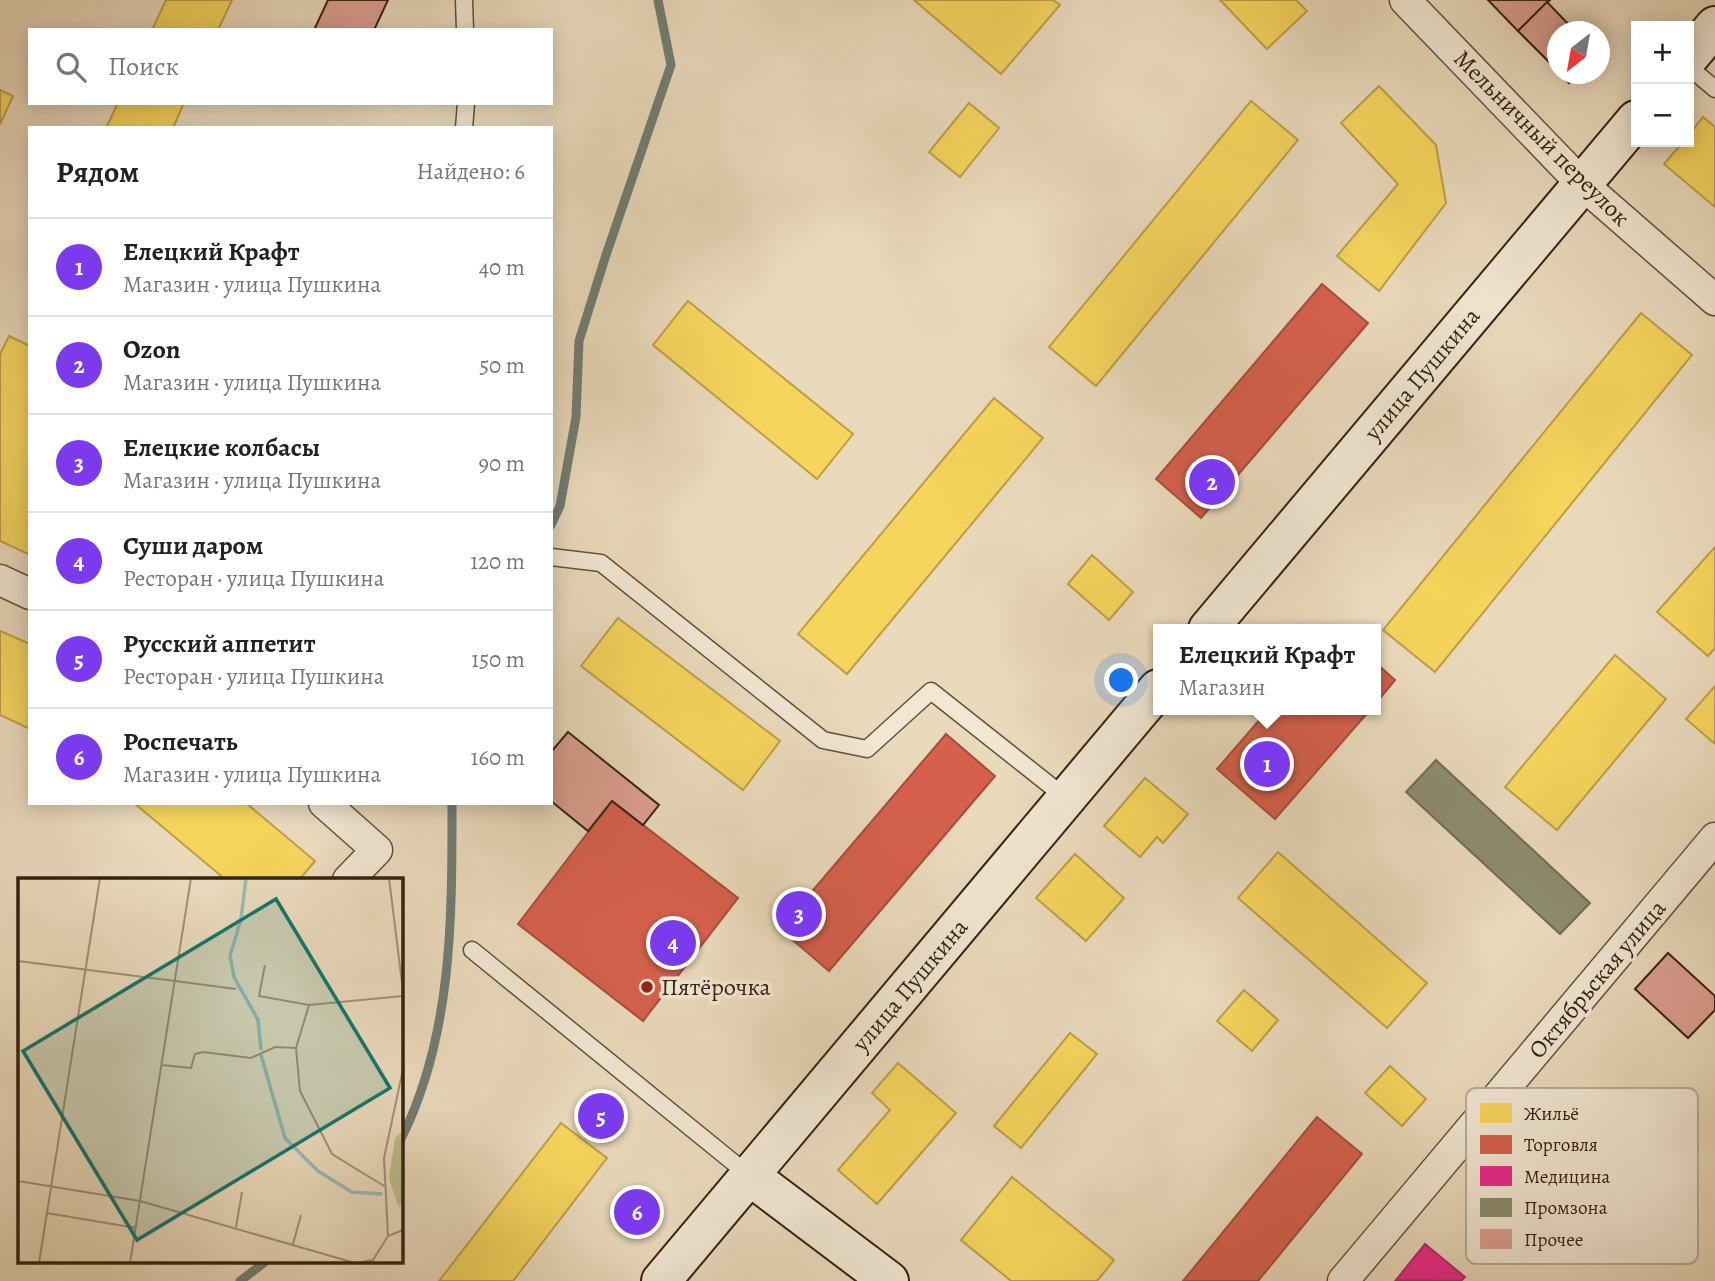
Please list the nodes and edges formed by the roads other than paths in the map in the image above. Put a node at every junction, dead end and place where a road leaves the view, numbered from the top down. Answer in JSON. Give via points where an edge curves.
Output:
{"nodes":[{"id":1,"x":464,"y":0,"type":"edge"},
{"id":2,"x":1405,"y":0,"type":"edge"},
{"id":3,"x":1715,"y":26,"type":"edge"},
{"id":4,"x":465,"y":28,"type":"edge"},
{"id":5,"x":1694,"y":51,"type":"edge"},
{"id":6,"x":1694,"y":71,"type":"edge"},
{"id":7,"x":1715,"y":89,"type":"edge"},
{"id":8,"x":466,"y":105,"type":"edge"},
{"id":9,"x":464,"y":126,"type":"edge"},
{"id":10,"x":1631,"y":126,"type":"edge"},
{"id":11,"x":1582,"y":184,"type":"junction"},
{"id":12,"x":1715,"y":300,"type":"edge"},
{"id":13,"x":553,"y":557,"type":"edge"},
{"id":14,"x":0,"y":580,"type":"edge"},
{"id":15,"x":28,"y":593,"type":"edge"},
{"id":16,"x":1212,"y":624,"type":"edge"},
{"id":17,"x":1153,"y":695,"type":"edge"},
{"id":18,"x":1066,"y":798,"type":"junction"},
{"id":19,"x":326,"y":805,"type":"edge"},
{"id":20,"x":1715,"y":838,"type":"edge"},
{"id":21,"x":350,"y":878,"type":"edge"},
{"id":22,"x":472,"y":950,"type":"dead end"},
{"id":23,"x":1505,"y":1088,"type":"edge"},
{"id":24,"x":1466,"y":1135,"type":"edge"},
{"id":25,"x":750,"y":1176,"type":"junction"},
{"id":26,"x":661,"y":1281,"type":"edge"},
{"id":27,"x":889,"y":1281,"type":"edge"},
{"id":28,"x":1343,"y":1281,"type":"edge"}],
"edges":[{"from":1,"to":4,"type":"lane"},
{"from":2,"to":11,"type":"street","name":"Мельничный переулок"},
{"from":3,"to":5,"type":"street"},
{"from":6,"to":7,"type":"lane"},
{"from":8,"to":9,"type":"lane"},
{"from":10,"to":11,"type":"street","name":"улица Пушкина"},
{"from":11,"to":12,"type":"street","name":"Мельничный переулок"},
{"from":11,"to":16,"type":"street","name":"улица Пушкина"},
{"from":13,"to":18,"type":"lane","via":[[601,563],[823,740],[867,749],[931,691]]},
{"from":14,"to":15,"type":"street"},
{"from":17,"to":18,"type":"street","name":"улица Пушкина"},
{"from":18,"to":25,"type":"street","name":"улица Пушкина"},
{"from":19,"to":21,"type":"street","via":[[377,850]]},
{"from":20,"to":23,"type":"street","name":"Октябрьская улица"},
{"from":22,"to":25,"type":"lane"},
{"from":24,"to":28,"type":"street","name":"Октябрьская улица"},
{"from":25,"to":26,"type":"street","name":"улица Пушкина"},
{"from":25,"to":27,"type":"street"}]}
